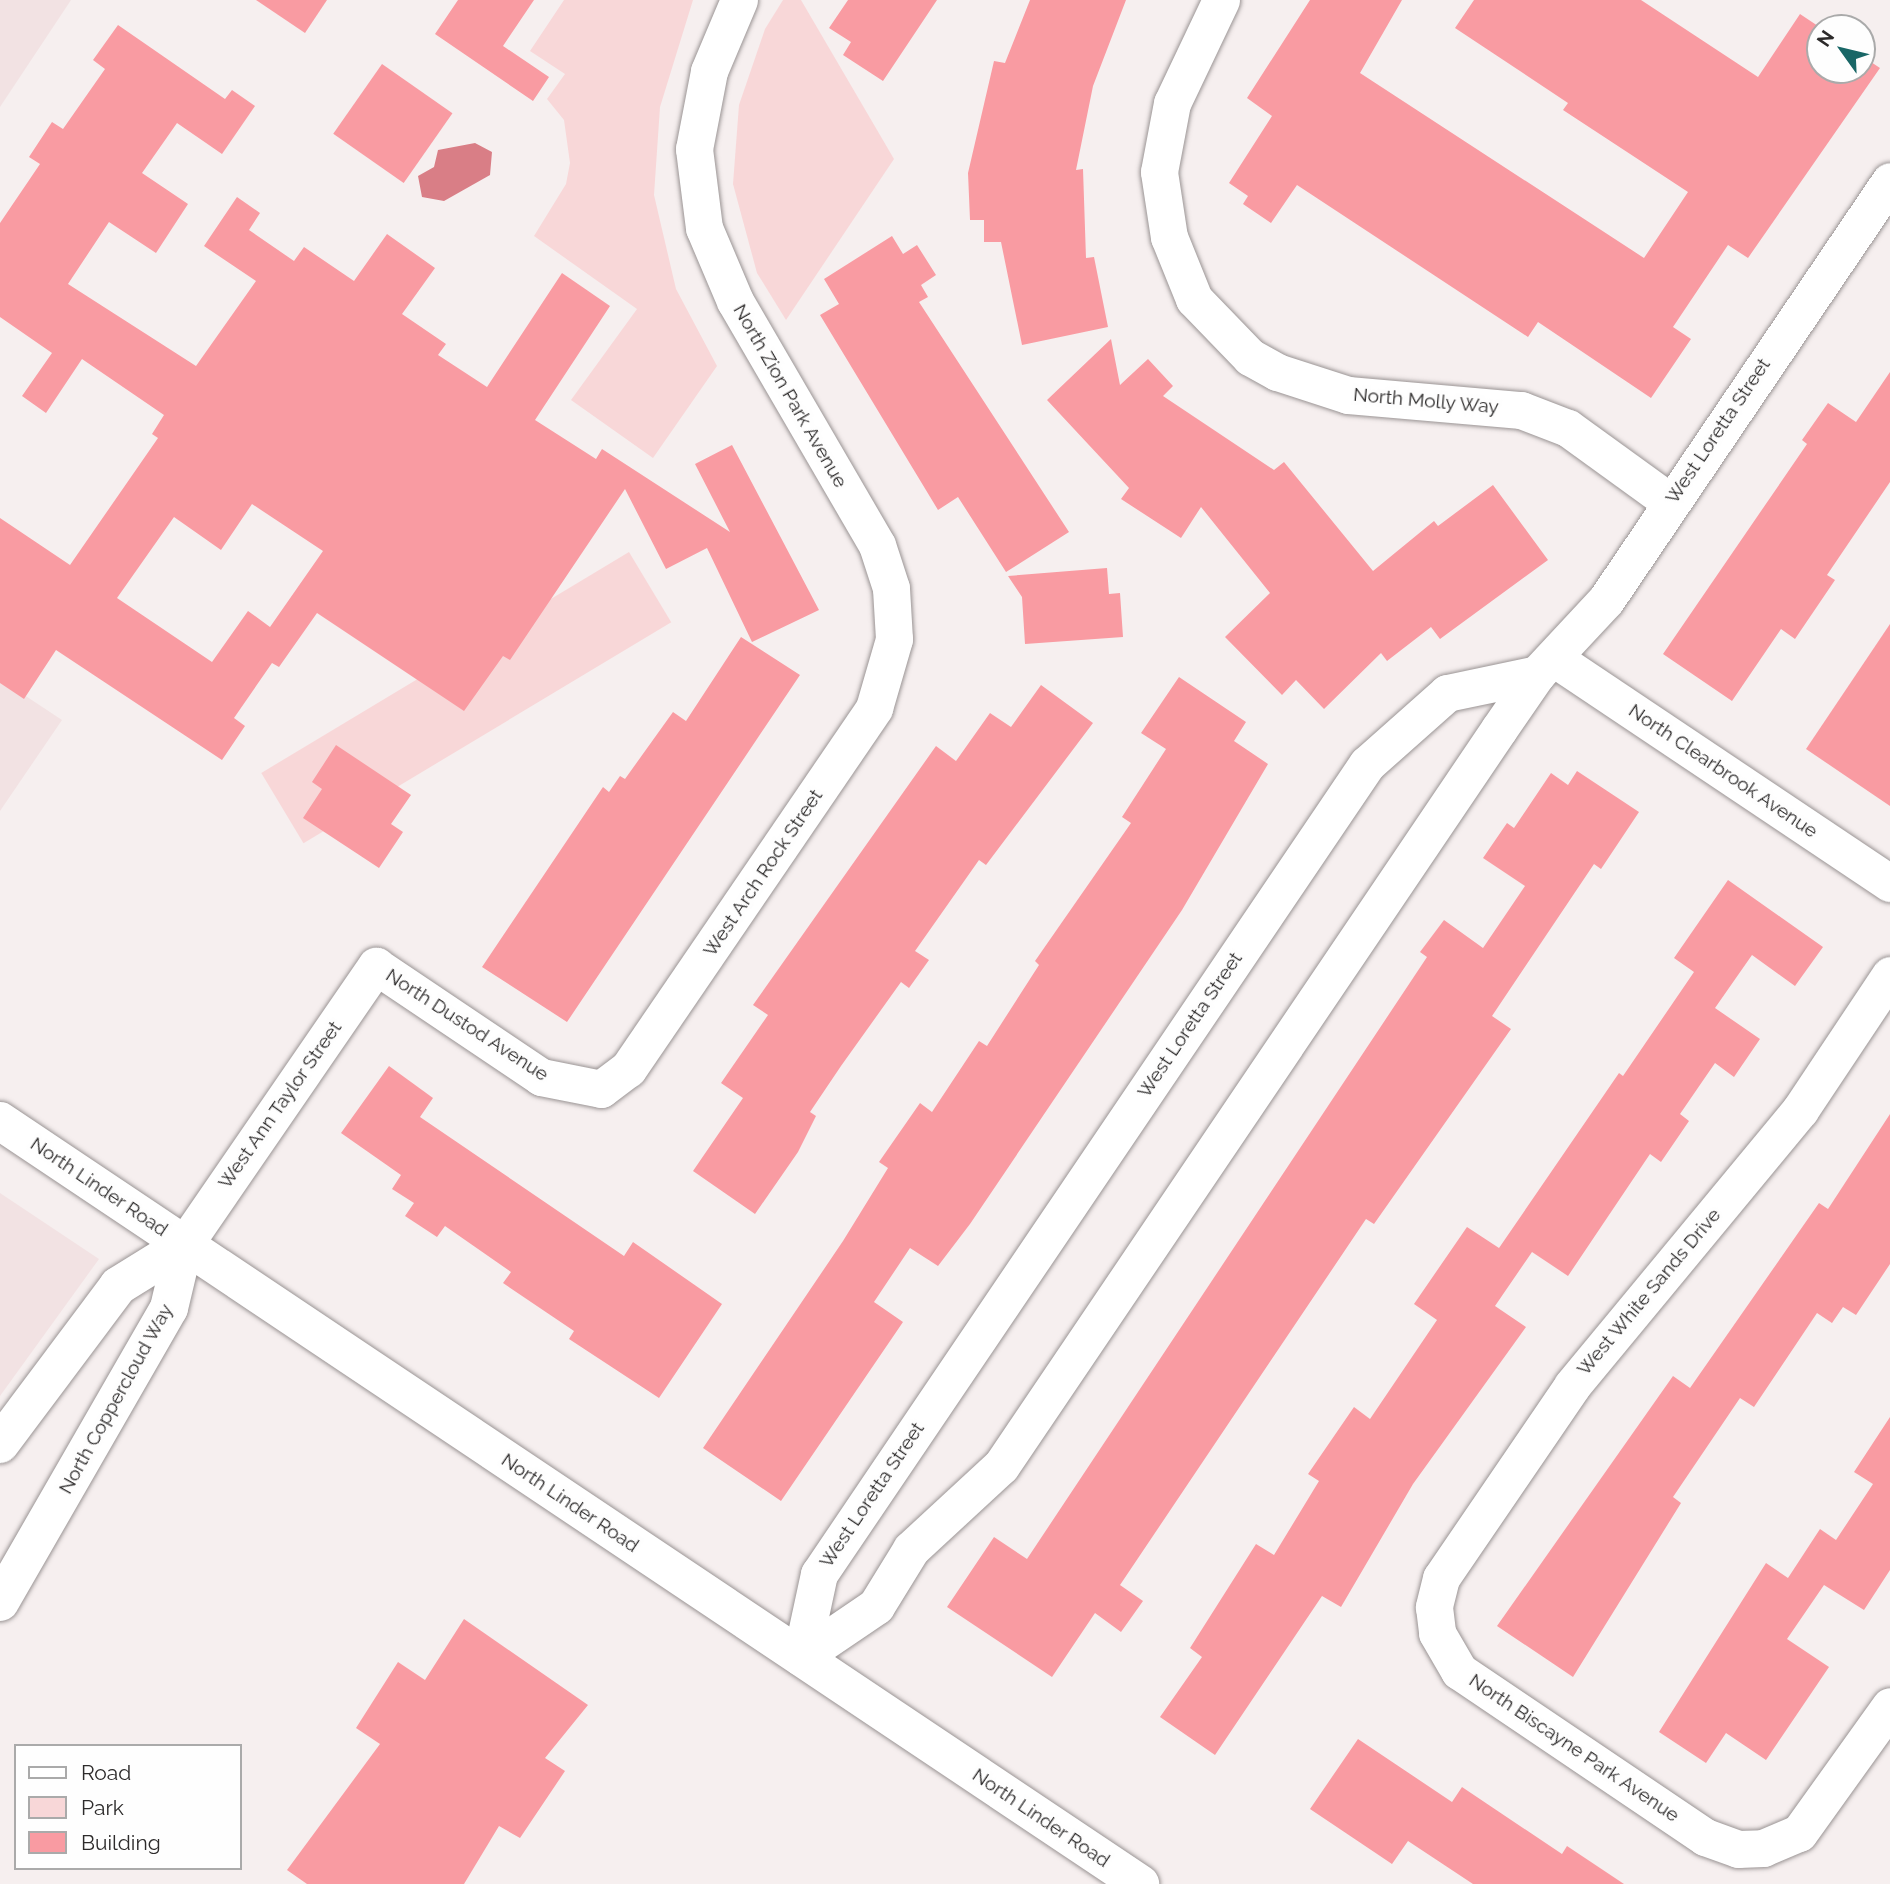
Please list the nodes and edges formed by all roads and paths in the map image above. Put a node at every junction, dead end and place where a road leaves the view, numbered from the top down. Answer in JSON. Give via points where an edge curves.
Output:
{"nodes":[{"id":1,"x":739,"y":0,"type":"edge"},
{"id":2,"x":1221,"y":0,"type":"edge"},
{"id":3,"x":1890,"y":181,"type":"edge"},
{"id":4,"x":1670,"y":502,"type":"junction"},
{"id":5,"x":894,"y":639,"type":"joint"},
{"id":6,"x":1546,"y":666,"type":"junction"},
{"id":7,"x":1890,"y":883,"type":"edge"},
{"id":8,"x":376,"y":966,"type":"joint"},
{"id":9,"x":1890,"y":975,"type":"edge"},
{"id":10,"x":601,"y":1089,"type":"joint"},
{"id":11,"x":0,"y":1121,"type":"edge"},
{"id":12,"x":184,"y":1245,"type":"junction"},
{"id":13,"x":0,"y":1444,"type":"edge"},
{"id":14,"x":0,"y":1602,"type":"edge"},
{"id":15,"x":1435,"y":1622,"type":"joint"},
{"id":16,"x":801,"y":1657,"type":"junction"},
{"id":17,"x":1890,"y":1706,"type":"edge"},
{"id":18,"x":1140,"y":1884,"type":"edge"}],
"edges":[{"from":1,"to":5,"type":"street","name":"North Zion Park Avenue","via":[[709,71],[694,149],[704,228],[735,300],[877,545],[891,588]]},
{"from":2,"to":4,"type":"street","name":"North Molly Way","via":[[1172,103],[1159,172],[1169,237],[1194,299],[1251,357],[1348,395],[1521,410],[1568,428]]},
{"from":3,"to":4,"type":"street","name":"West Loretta Street"},
{"from":4,"to":6,"type":"street","name":"West Loretta Street","via":[[1606,600]]},
{"from":5,"to":10,"type":"street","name":"West Arch Rock Street","via":[[874,708],[644,1050]]},
{"from":6,"to":7,"type":"street","name":"North Clearbrook Avenue"},
{"from":6,"to":16,"type":"street","name":"West Loretta Street","via":[[1001,1466],[911,1549],[876,1606]]},
{"from":6,"to":16,"type":"street","name":"West Loretta Street","via":[[1447,693],[1367,764],[819,1574]]},
{"from":8,"to":10,"type":"street","name":"North Dustod Avenue","via":[[541,1077]]},
{"from":8,"to":12,"type":"street","name":"West Ann Taylor Street"},
{"from":9,"to":15,"type":"street","name":"West White Sands Drive","via":[[1800,1110],[1572,1386],[1441,1578]]},
{"from":11,"to":12,"type":"main road","name":"North Linder Road"},
{"from":12,"to":13,"type":"main road","via":[[118,1286]]},
{"from":12,"to":14,"type":"main road","name":"North Coppercloud Way","via":[[169,1308]]},
{"from":12,"to":16,"type":"main road","name":"North Linder Road"},
{"from":15,"to":17,"type":"street","name":"North Biscayne Park Avenue","via":[[1459,1671],[1705,1837],[1738,1849],[1763,1848],[1799,1833]]},
{"from":16,"to":18,"type":"main road","name":"North Linder Road"}]}
